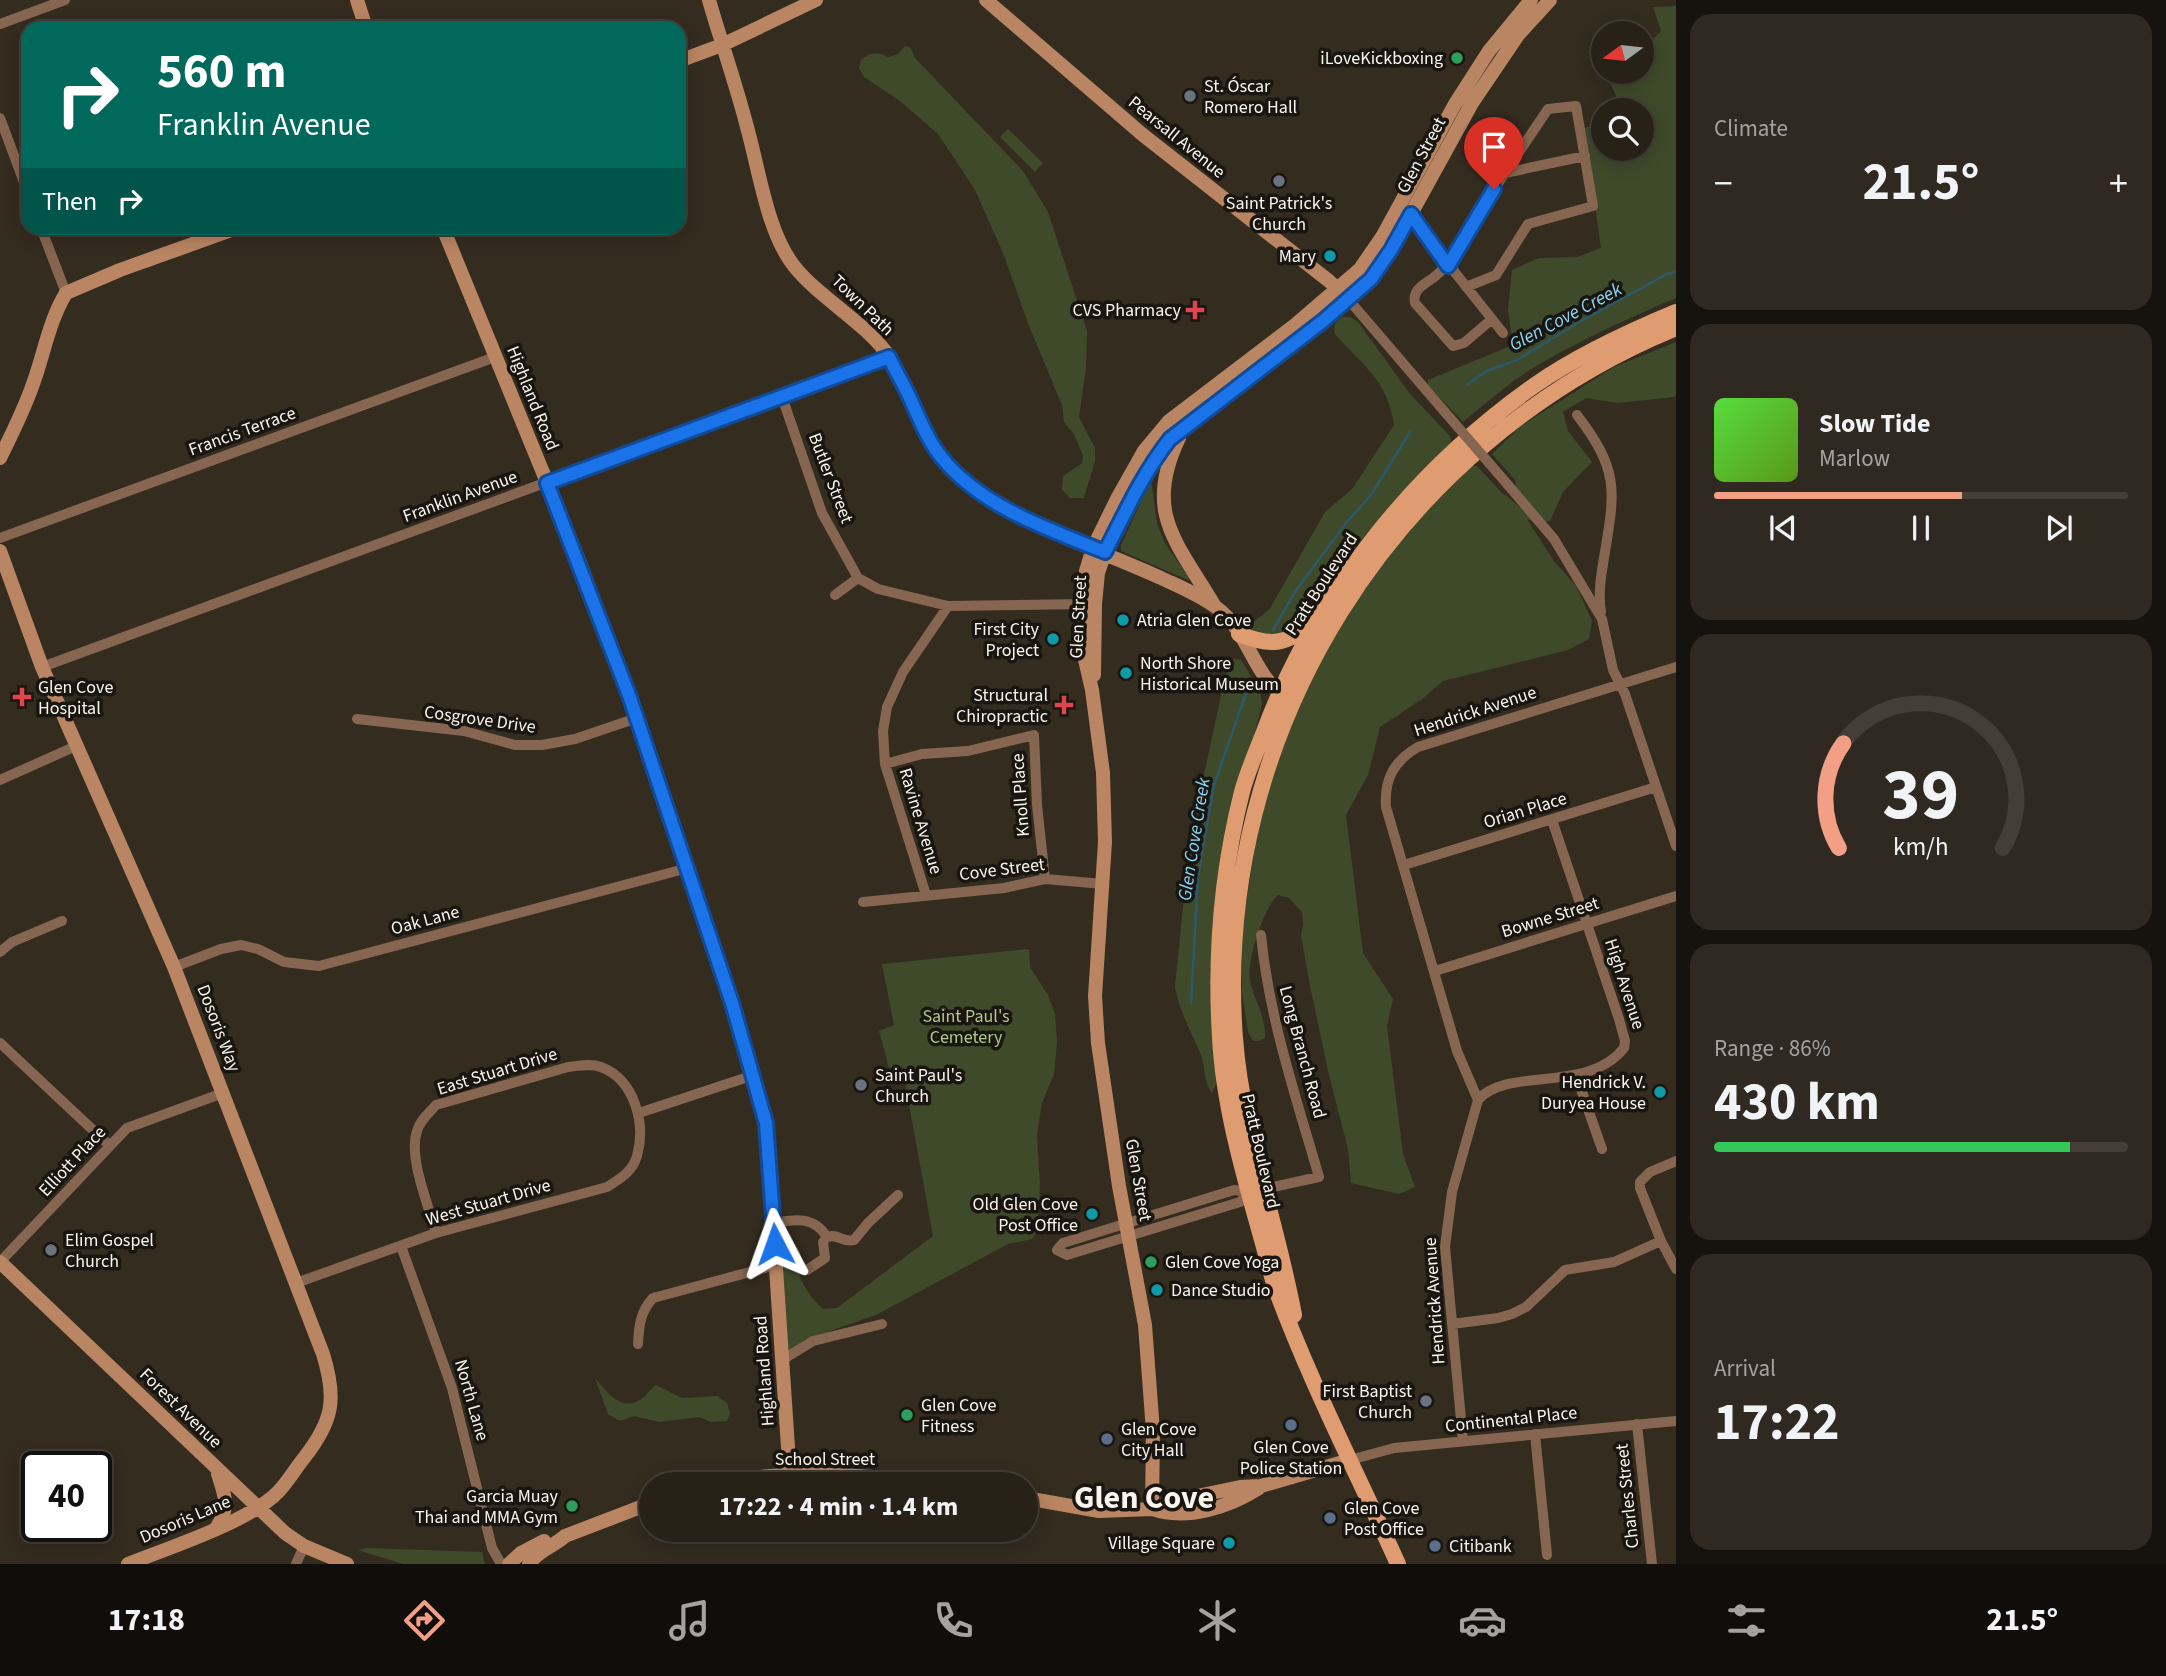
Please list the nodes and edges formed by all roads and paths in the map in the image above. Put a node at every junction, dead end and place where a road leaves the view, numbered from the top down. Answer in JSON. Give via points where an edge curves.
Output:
{"nodes":[{"id":1,"x":65,"y":0,"type":"edge"},
{"id":2,"x":357,"y":0,"type":"edge"},
{"id":3,"x":709,"y":0,"type":"edge"},
{"id":4,"x":816,"y":0,"type":"edge"},
{"id":5,"x":986,"y":0,"type":"edge"},
{"id":6,"x":1531,"y":0,"type":"edge"},
{"id":7,"x":1550,"y":0,"type":"edge"},
{"id":8,"x":364,"y":21,"type":"edge"},
{"id":9,"x":0,"y":24,"type":"edge"},
{"id":10,"x":722,"y":45,"type":"junction"},
{"id":11,"x":686,"y":58,"type":"edge"},
{"id":12,"x":0,"y":118,"type":"edge"},
{"id":13,"x":1585,"y":156,"type":"junction"},
{"id":14,"x":1505,"y":173,"type":"junction"},
{"id":15,"x":21,"y":174,"type":"edge"},
{"id":16,"x":1405,"y":210,"type":"junction"},
{"id":17,"x":44,"y":235,"type":"edge"},
{"id":18,"x":218,"y":235,"type":"edge"},
{"id":19,"x":446,"y":235,"type":"edge"},
{"id":20,"x":1448,"y":266,"type":"junction"},
{"id":21,"x":1466,"y":287,"type":"junction"},
{"id":22,"x":66,"y":293,"type":"junction"},
{"id":23,"x":1343,"y":294,"type":"junction"},
{"id":24,"x":1676,"y":312,"type":"edge"},
{"id":25,"x":1492,"y":319,"type":"junction"},
{"id":26,"x":1676,"y":328,"type":"edge"},
{"id":27,"x":1503,"y":333,"type":"dead end"},
{"id":28,"x":495,"y":357,"type":"junction"},
{"id":29,"x":889,"y":357,"type":"junction"},
{"id":30,"x":1215,"y":394,"type":"junction"},
{"id":31,"x":782,"y":397,"type":"junction"},
{"id":32,"x":1577,"y":415,"type":"dead end"},
{"id":33,"x":1180,"y":430,"type":"junction"},
{"id":34,"x":1152,"y":451,"type":"junction"},
{"id":35,"x":0,"y":458,"type":"edge"},
{"id":36,"x":1164,"y":481,"type":"junction"},
{"id":37,"x":547,"y":483,"type":"junction"},
{"id":38,"x":0,"y":538,"type":"edge"},
{"id":39,"x":1099,"y":550,"type":"junction"},
{"id":40,"x":0,"y":551,"type":"edge"},
{"id":41,"x":859,"y":578,"type":"junction"},
{"id":42,"x":835,"y":595,"type":"dead end"},
{"id":43,"x":1088,"y":604,"type":"junction"},
{"id":44,"x":948,"y":606,"type":"junction"},
{"id":45,"x":1215,"y":606,"type":"junction"},
{"id":46,"x":1320,"y":616,"type":"junction"},
{"id":47,"x":1602,"y":619,"type":"junction"},
{"id":48,"x":1239,"y":634,"type":"junction"},
{"id":49,"x":42,"y":667,"type":"junction"},
{"id":50,"x":1676,"y":667,"type":"edge"},
{"id":51,"x":1620,"y":684,"type":"junction"},
{"id":52,"x":1284,"y":697,"type":"junction"},
{"id":53,"x":637,"y":718,"type":"junction"},
{"id":54,"x":357,"y":719,"type":"dead end"},
{"id":55,"x":76,"y":746,"type":"junction"},
{"id":56,"x":885,"y":764,"type":"junction"},
{"id":57,"x":0,"y":780,"type":"edge"},
{"id":58,"x":1656,"y":787,"type":"junction"},
{"id":59,"x":1552,"y":820,"type":"junction"},
{"id":60,"x":1676,"y":846,"type":"edge"},
{"id":61,"x":1404,"y":865,"type":"junction"},
{"id":62,"x":688,"y":868,"type":"junction"},
{"id":63,"x":1045,"y":879,"type":"junction"},
{"id":64,"x":1103,"y":884,"type":"junction"},
{"id":65,"x":926,"y":895,"type":"junction"},
{"id":66,"x":1676,"y":896,"type":"edge"},
{"id":67,"x":863,"y":902,"type":"dead end"},
{"id":68,"x":62,"y":921,"type":"dead end"},
{"id":69,"x":1587,"y":924,"type":"junction"},
{"id":70,"x":1261,"y":935,"type":"dead end"},
{"id":71,"x":0,"y":952,"type":"edge"},
{"id":72,"x":174,"y":967,"type":"junction"},
{"id":73,"x":1435,"y":971,"type":"junction"},
{"id":74,"x":0,"y":1043,"type":"edge"},
{"id":75,"x":754,"y":1075,"type":"junction"},
{"id":76,"x":1576,"y":1075,"type":"junction"},
{"id":77,"x":223,"y":1093,"type":"junction"},
{"id":78,"x":1478,"y":1100,"type":"junction"},
{"id":79,"x":639,"y":1113,"type":"junction"},
{"id":80,"x":110,"y":1146,"type":"junction"},
{"id":81,"x":1602,"y":1149,"type":"dead end"},
{"id":82,"x":1676,"y":1161,"type":"edge"},
{"id":83,"x":1257,"y":1191,"type":"junction"},
{"id":84,"x":898,"y":1195,"type":"dead end"},
{"id":85,"x":1126,"y":1222,"type":"junction"},
{"id":86,"x":773,"y":1223,"type":"junction"},
{"id":87,"x":436,"y":1233,"type":"junction"},
{"id":88,"x":827,"y":1237,"type":"junction"},
{"id":89,"x":1129,"y":1237,"type":"junction"},
{"id":90,"x":1661,"y":1241,"type":"junction"},
{"id":91,"x":401,"y":1246,"type":"junction"},
{"id":92,"x":0,"y":1262,"type":"edge"},
{"id":93,"x":776,"y":1265,"type":"junction"},
{"id":94,"x":1676,"y":1269,"type":"edge"},
{"id":95,"x":807,"y":1270,"type":"dead end"},
{"id":96,"x":296,"y":1283,"type":"junction"},
{"id":97,"x":882,"y":1324,"type":"dead end"},
{"id":98,"x":1452,"y":1324,"type":"junction"},
{"id":99,"x":638,"y":1344,"type":"dead end"},
{"id":100,"x":782,"y":1360,"type":"junction"},
{"id":101,"x":1676,"y":1421,"type":"edge"},
{"id":102,"x":1637,"y":1424,"type":"junction"},
{"id":103,"x":1535,"y":1434,"type":"junction"},
{"id":104,"x":1463,"y":1441,"type":"junction"},
{"id":105,"x":1350,"y":1460,"type":"junction"},
{"id":106,"x":217,"y":1469,"type":"junction"},
{"id":107,"x":790,"y":1472,"type":"edge"},
{"id":108,"x":1038,"y":1500,"type":"edge"},
{"id":109,"x":257,"y":1508,"type":"junction"},
{"id":110,"x":639,"y":1508,"type":"edge"},
{"id":111,"x":1152,"y":1509,"type":"junction"},
{"id":112,"x":217,"y":1527,"type":"junction"},
{"id":113,"x":565,"y":1536,"type":"junction"},
{"id":114,"x":304,"y":1546,"type":"junction"},
{"id":115,"x":1547,"y":1555,"type":"dead end"},
{"id":116,"x":128,"y":1564,"type":"edge"},
{"id":117,"x":296,"y":1564,"type":"edge"},
{"id":118,"x":347,"y":1564,"type":"edge"},
{"id":119,"x":501,"y":1564,"type":"edge"},
{"id":120,"x":509,"y":1564,"type":"edge"},
{"id":121,"x":529,"y":1564,"type":"edge"},
{"id":122,"x":1398,"y":1564,"type":"edge"},
{"id":123,"x":1652,"y":1564,"type":"edge"}],
"edges":[{"from":1,"to":9,"type":"street"},
{"from":2,"to":8,"type":"street"},
{"from":3,"to":10,"type":"street","name":"Town Path"},
{"from":4,"to":10,"type":"street"},
{"from":5,"to":23,"type":"street","name":"Pearsall Avenue","via":[[1143,135]]},
{"from":6,"to":16,"type":"street","name":"Glen Street","via":[[1489,51],[1455,104]]},
{"from":7,"to":16,"type":"street","name":"Glen Street","via":[[1518,36]]},
{"from":10,"to":11,"type":"street"},
{"from":10,"to":29,"type":"street","name":"Town Path","via":[[786,255]]},
{"from":12,"to":15,"type":"street"},
{"from":13,"to":14,"type":"street"},
{"from":13,"to":14,"type":"street","via":[[1576,106],[1548,109]]},
{"from":13,"to":21,"type":"street","via":[[1593,206],[1528,224],[1496,275]]},
{"from":14,"to":20,"type":"street"},
{"from":16,"to":20,"type":"street"},
{"from":16,"to":23,"type":"street","name":"Glen Street","via":[[1391,250],[1371,279]]},
{"from":17,"to":22,"type":"street"},
{"from":18,"to":22,"type":"street"},
{"from":19,"to":28,"type":"street","name":"Highland Road"},
{"from":20,"to":21,"type":"street"},
{"from":20,"to":25,"type":"street","via":[[1417,290],[1415,303],[1453,346],[1464,343]]},
{"from":21,"to":25,"type":"street"},
{"from":22,"to":35,"type":"street","via":[[54,316],[34,383]]},
{"from":23,"to":30,"type":"street","name":"Glen Street"},
{"from":23,"to":47,"type":"street","bridge":true,"via":[[1554,539]]},
{"from":24,"to":46,"type":"main road","name":"Pratt Boulevard","via":[[1596,349],[1538,383],[1491,419],[1425,479],[1388,521]]},
{"from":25,"to":27,"type":"street"},
{"from":26,"to":52,"type":"main road","name":"Pratt Boulevard","via":[[1546,396],[1500,430],[1436,490],[1369,568]]},
{"from":28,"to":37,"type":"street","name":"Highland Road"},
{"from":28,"to":38,"type":"street","name":"Francis Terrace"},
{"from":29,"to":31,"type":"street","name":"Franklin Avenue"},
{"from":29,"to":39,"type":"street","name":"Town Path","via":[[927,436],[958,476],[1022,517]]},
{"from":30,"to":33,"type":"street","name":"Glen Street"},
{"from":30,"to":34,"type":"street","name":"Glen Street","via":[[1169,421]]},
{"from":31,"to":37,"type":"street","name":"Franklin Avenue"},
{"from":31,"to":41,"type":"street","name":"Butler Street","via":[[822,513]]},
{"from":32,"to":47,"type":"street","via":[[1605,457],[1612,479],[1599,596]]},
{"from":33,"to":34,"type":"street","name":"Glen Street"},
{"from":33,"to":36,"type":"street","name":"Town Path"},
{"from":34,"to":36,"type":"street"},
{"from":34,"to":39,"type":"street","name":"Glen Street"},
{"from":36,"to":45,"type":"street","name":"Town Path","via":[[1163,511],[1171,531]]},
{"from":37,"to":49,"type":"street","name":"Franklin Avenue"},
{"from":37,"to":53,"type":"street","name":"Highland Road"},
{"from":39,"to":43,"type":"street","name":"Glen Street","via":[[1098,573]]},
{"from":39,"to":45,"type":"street","name":"Town Path"},
{"from":40,"to":49,"type":"street","name":"Dosoris Way"},
{"from":41,"to":42,"type":"street"},
{"from":41,"to":44,"type":"street","via":[[878,589]]},
{"from":43,"to":44,"type":"street"},
{"from":43,"to":64,"type":"street","name":"Glen Street","via":[[1092,690],[1103,773]]},
{"from":44,"to":56,"type":"street","name":"Ravine Avenue","via":[[903,672],[887,707]]},
{"from":45,"to":48,"type":"street","name":"Town Path"},
{"from":46,"to":48,"type":"main road","via":[[1290,640],[1269,643]]},
{"from":46,"to":52,"type":"main road","name":"Pratt Boulevard"},
{"from":47,"to":51,"type":"street"},
{"from":48,"to":52,"type":"street","name":"Town Path","via":[[1266,679]]},
{"from":49,"to":55,"type":"street","name":"Dosoris Way"},
{"from":50,"to":51,"type":"street","name":"Hendrick Avenue"},
{"from":51,"to":58,"type":"street"},
{"from":51,"to":61,"type":"street","name":"Hendrick Avenue","via":[[1439,739],[1405,755],[1391,773],[1385,794]]},
{"from":52,"to":83,"type":"main road","name":"Pratt Boulevard","via":[[1242,791],[1219,960],[1224,1077]]},
{"from":53,"to":54,"type":"street","name":"Cosgrove Drive","via":[[542,746],[515,745],[464,731]]},
{"from":53,"to":62,"type":"street","name":"Highland Road"},
{"from":55,"to":57,"type":"street"},
{"from":55,"to":72,"type":"street","name":"Dosoris Way"},
{"from":56,"to":63,"type":"street","name":"Knoll Place","via":[[1034,735]]},
{"from":56,"to":65,"type":"street","name":"Ravine Avenue"},
{"from":58,"to":59,"type":"street","name":"Orian Place"},
{"from":58,"to":60,"type":"street"},
{"from":59,"to":61,"type":"street","name":"Orian Place"},
{"from":59,"to":69,"type":"street","name":"High Avenue"},
{"from":61,"to":73,"type":"street","name":"Hendrick Avenue"},
{"from":62,"to":72,"type":"street","name":"Oak Lane","via":[[319,966],[284,962],[241,945]]},
{"from":62,"to":75,"type":"street","name":"Highland Road"},
{"from":63,"to":64,"type":"street","name":"Cove Street"},
{"from":63,"to":65,"type":"street","name":"Cove Street"},
{"from":64,"to":85,"type":"street","name":"Glen Street","via":[[1098,1043]]},
{"from":65,"to":67,"type":"street","name":"Cove Street"},
{"from":66,"to":69,"type":"street","name":"Bowne Street"},
{"from":68,"to":71,"type":"street","via":[[12,942]]},
{"from":69,"to":73,"type":"street","name":"Bowne Street"},
{"from":69,"to":76,"type":"street","name":"High Avenue","via":[[1625,1041],[1614,1058]]},
{"from":70,"to":83,"type":"street","name":"Long Branch Road","via":[[1265,977],[1282,1051],[1319,1177]]},
{"from":72,"to":77,"type":"street","name":"Dosoris Way"},
{"from":73,"to":78,"type":"street","name":"Hendrick Avenue","via":[[1457,1051]]},
{"from":74,"to":80,"type":"street"},
{"from":75,"to":79,"type":"street"},
{"from":75,"to":86,"type":"street","name":"Highland Road","via":[[766,1123]]},
{"from":76,"to":78,"type":"street","name":"High Avenue","via":[[1507,1085]]},
{"from":76,"to":81,"type":"street"},
{"from":77,"to":80,"type":"street","name":"Elliott Place","via":[[130,1126]]},
{"from":77,"to":96,"type":"street","name":"Dosoris Way"},
{"from":78,"to":98,"type":"street","name":"Hendrick Avenue","via":[[1447,1221],[1445,1261]]},
{"from":79,"to":87,"type":"street","name":"West Stuart Drive","via":[[637,1157],[625,1176],[607,1187]]},
{"from":79,"to":87,"type":"street","name":"East Stuart Drive","via":[[615,1075],[586,1065],[436,1105],[423,1119],[414,1145]]},
{"from":80,"to":92,"type":"street","name":"Elliott Place"},
{"from":82,"to":90,"type":"street","via":[[1641,1178],[1640,1188]]},
{"from":83,"to":85,"type":"street","via":[[1234,1190]]},
{"from":83,"to":89,"type":"street","via":[[1240,1202]]},
{"from":83,"to":105,"type":"main road","name":"Pratt Boulevard","via":[[1312,1381]]},
{"from":84,"to":88,"type":"street","via":[[854,1240]]},
{"from":85,"to":89,"type":"street","name":"Glen Street"},
{"from":85,"to":89,"type":"street","via":[[1063,1243],[1057,1250],[1067,1255]]},
{"from":86,"to":88,"type":"street","via":[[806,1220]]},
{"from":86,"to":93,"type":"street","name":"Highland Road"},
{"from":87,"to":91,"type":"street","name":"West Stuart Drive"},
{"from":88,"to":95,"type":"street","via":[[823,1242],[825,1258]]},
{"from":89,"to":111,"type":"street","name":"Glen Street","via":[[1145,1325],[1153,1431]]},
{"from":90,"to":94,"type":"street"},
{"from":90,"to":98,"type":"street","via":[[1614,1262],[1565,1270],[1526,1307],[1512,1314]]},
{"from":91,"to":96,"type":"street","name":"West Stuart Drive"},
{"from":91,"to":119,"type":"street","name":"North Lane","via":[[452,1388],[492,1548]]},
{"from":92,"to":106,"type":"street","name":"Forest Avenue"},
{"from":93,"to":99,"type":"street","via":[[653,1298],[641,1315]]},
{"from":93,"to":100,"type":"street","name":"Highland Road"},
{"from":96,"to":109,"type":"street","name":"Dosoris Way","via":[[329,1372],[330,1412],[309,1452],[278,1492]]},
{"from":97,"to":100,"type":"street","via":[[813,1341]]},
{"from":98,"to":104,"type":"street","name":"Hendrick Avenue"},
{"from":100,"to":107,"type":"street","name":"Highland Road"},
{"from":101,"to":102,"type":"street","name":"Continental Place"},
{"from":102,"to":103,"type":"street","name":"Continental Place"},
{"from":102,"to":123,"type":"street","name":"Charles Street"},
{"from":103,"to":104,"type":"street","name":"Continental Place"},
{"from":103,"to":115,"type":"street"},
{"from":104,"to":105,"type":"street","name":"Continental Place","via":[[1394,1448]]},
{"from":105,"to":111,"type":"street","via":[[1261,1486],[1244,1497],[1194,1513],[1173,1515]]},
{"from":105,"to":122,"type":"main road","name":"Pratt Boulevard"},
{"from":106,"to":109,"type":"street","name":"Forest Avenue"},
{"from":106,"to":112,"type":"street","via":[[227,1499]]},
{"from":108,"to":111,"type":"street","via":[[1099,1511]]},
{"from":109,"to":112,"type":"street","name":"Dosoris Lane"},
{"from":109,"to":114,"type":"street","name":"Forest Avenue"},
{"from":110,"to":113,"type":"street"},
{"from":112,"to":116,"type":"street","name":"Dosoris Lane"},
{"from":113,"to":120,"type":"street","via":[[539,1543]]},
{"from":113,"to":121,"type":"street"},
{"from":114,"to":117,"type":"street"},
{"from":114,"to":118,"type":"street","name":"Forest Avenue"}]}
